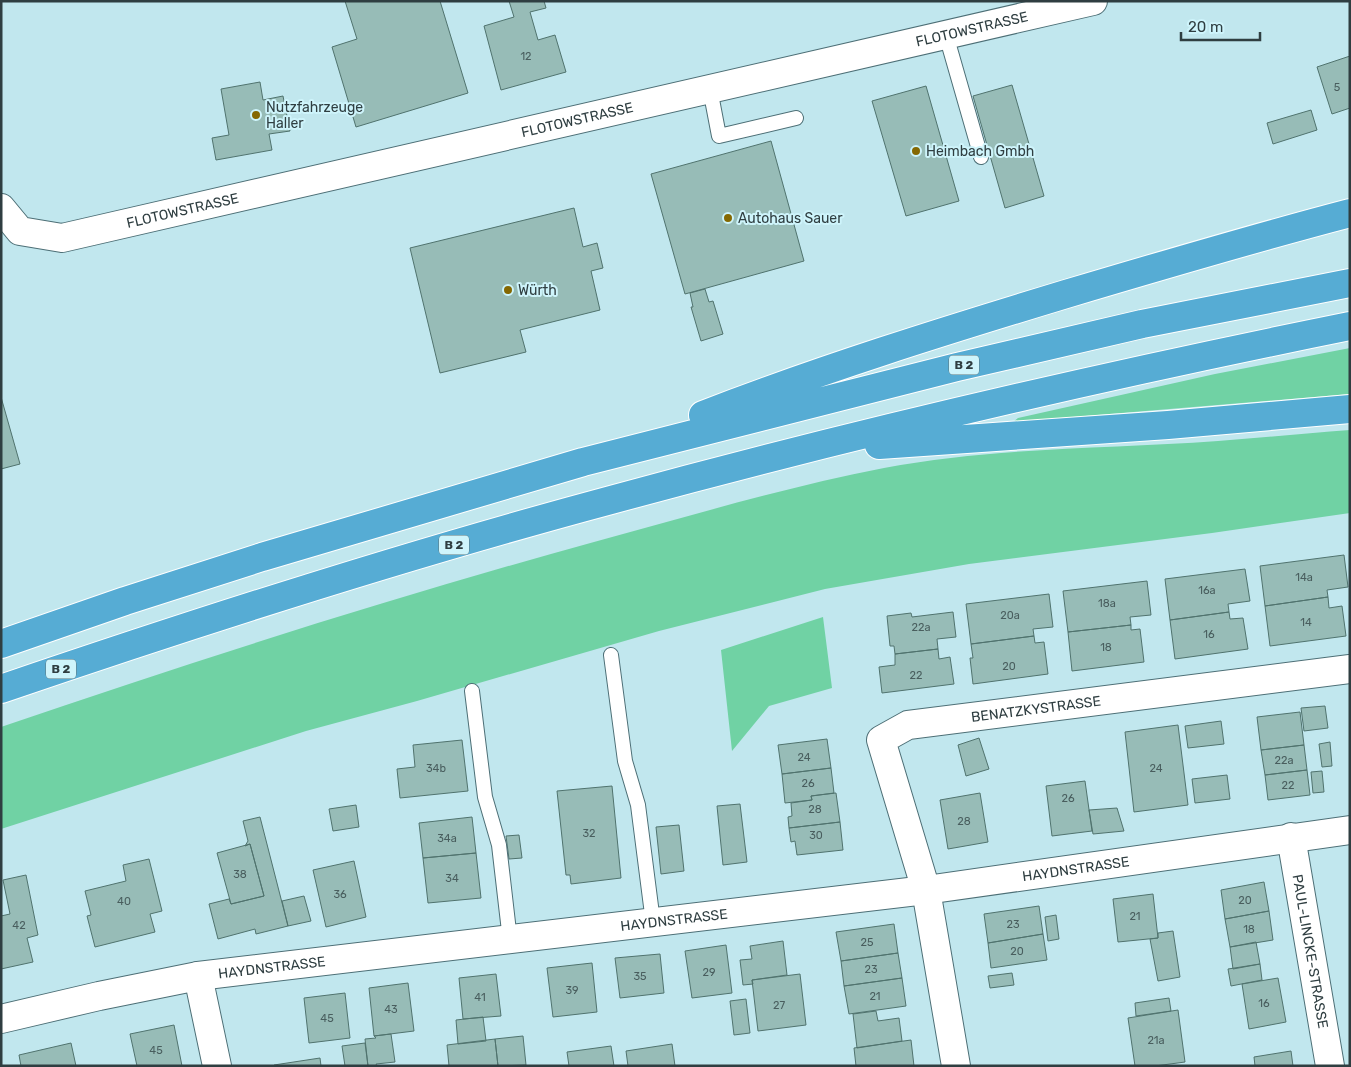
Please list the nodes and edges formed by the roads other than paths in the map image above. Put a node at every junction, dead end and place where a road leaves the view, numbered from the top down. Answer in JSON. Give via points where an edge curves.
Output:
{"nodes":[{"id":1,"x":1094,"y":1,"type":"edge"},
{"id":2,"x":946,"y":35,"type":"junction"},
{"id":3,"x":710,"y":89,"type":"junction"},
{"id":4,"x":796,"y":118,"type":"dead end"},
{"id":5,"x":981,"y":157,"type":"dead end"},
{"id":6,"x":1,"y":208,"type":"edge"},
{"id":7,"x":1350,"y":213,"type":"edge"},
{"id":8,"x":1350,"y":283,"type":"edge"},
{"id":9,"x":1350,"y":326,"type":"edge"},
{"id":10,"x":1350,"y":409,"type":"edge"},
{"id":11,"x":790,"y":453,"type":"junction"},
{"id":12,"x":582,"y":462,"type":"junction"},
{"id":13,"x":1,"y":644,"type":"edge"},
{"id":14,"x":610,"y":654,"type":"dead end"},
{"id":15,"x":1350,"y":669,"type":"edge"},
{"id":16,"x":1,"y":690,"type":"edge"},
{"id":17,"x":472,"y":692,"type":"dead end"},
{"id":18,"x":1350,"y":830,"type":"edge"},
{"id":19,"x":1290,"y":837,"type":"junction"},
{"id":20,"x":926,"y":890,"type":"junction"},
{"id":21,"x":654,"y":922,"type":"junction"},
{"id":22,"x":510,"y":940,"type":"junction"},
{"id":23,"x":198,"y":976,"type":"junction"},
{"id":24,"x":1,"y":1019,"type":"edge"},
{"id":25,"x":217,"y":1066,"type":"edge"},
{"id":26,"x":956,"y":1066,"type":"edge"},
{"id":27,"x":1330,"y":1066,"type":"edge"}],
"edges":[{"from":1,"to":2,"type":"street","name":"FLOTOWSTRASSE"},
{"from":2,"to":3,"type":"street","name":"FLOTOWSTRASSE"},
{"from":2,"to":5,"type":"lane"},
{"from":3,"to":4,"type":"lane","via":[[719,136]]},
{"from":3,"to":6,"type":"street","name":"FLOTOWSTRASSE","via":[[62,238],[20,231]]},
{"from":7,"to":12,"type":"highway","via":[[966,324],[749,398]]},
{"from":8,"to":12,"type":"highway","number":"B 2","via":[[1142,324],[957,367]]},
{"from":9,"to":11,"type":"highway","number":"B 2","via":[[1047,390]]},
{"from":10,"to":11,"type":"highway"},
{"from":11,"to":16,"type":"highway","number":"B 2","via":[[383,565],[121,648]]},
{"from":12,"to":13,"type":"highway","number":"B 2","via":[[262,558]]},
{"from":14,"to":21,"type":"lane","via":[[625,761],[638,805]]},
{"from":15,"to":20,"type":"street","name":"BENATZKYSTRASSE","via":[[908,725],[881,740]]},
{"from":17,"to":22,"type":"lane","via":[[484,797],[498,845]]},
{"from":18,"to":19,"type":"street","name":"HAYDNSTRASSE"},
{"from":19,"to":20,"type":"street","name":"HAYDNSTRASSE"},
{"from":19,"to":27,"type":"street","name":"PAUL-LINCKE-STRASSE"},
{"from":20,"to":21,"type":"street","name":"HAYDNSTRASSE"},
{"from":20,"to":26,"type":"street"},
{"from":21,"to":22,"type":"street","name":"HAYDNSTRASSE"},
{"from":22,"to":23,"type":"street","name":"HAYDNSTRASSE"},
{"from":23,"to":24,"type":"street","name":"HAYDNSTRASSE"},
{"from":23,"to":25,"type":"street"}]}
